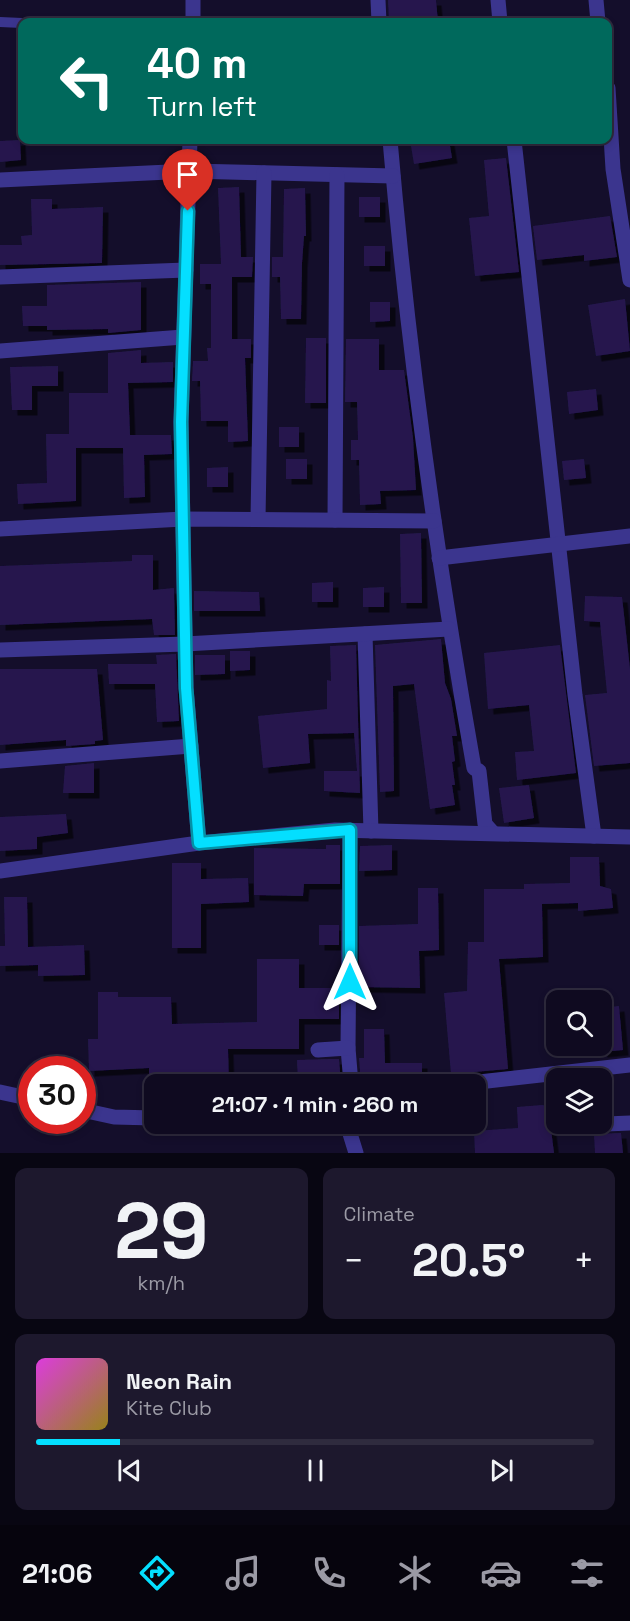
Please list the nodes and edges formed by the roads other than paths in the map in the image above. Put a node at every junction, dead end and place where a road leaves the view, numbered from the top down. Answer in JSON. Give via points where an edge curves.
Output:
{"nodes":[{"id":1,"x":193,"y":0,"type":"edge"},
{"id":2,"x":378,"y":0,"type":"edge"},
{"id":3,"x":498,"y":0,"type":"edge"},
{"id":4,"x":596,"y":0,"type":"edge"},
{"id":5,"x":193,"y":18,"type":"edge"},
{"id":6,"x":379,"y":18,"type":"edge"},
{"id":7,"x":500,"y":18,"type":"edge"},
{"id":8,"x":598,"y":18,"type":"edge"},
{"id":9,"x":0,"y":22,"type":"edge"},
{"id":10,"x":18,"y":23,"type":"edge"},
{"id":11,"x":190,"y":144,"type":"edge"},
{"id":12,"x":390,"y":144,"type":"edge"},
{"id":13,"x":514,"y":144,"type":"edge"},
{"id":14,"x":611,"y":144,"type":"edge"},
{"id":15,"x":189,"y":171,"type":"junction"},
{"id":16,"x":264,"y":173,"type":"junction"},
{"id":17,"x":337,"y":175,"type":"junction"},
{"id":18,"x":393,"y":176,"type":"junction"},
{"id":19,"x":0,"y":180,"type":"edge"},
{"id":20,"x":186,"y":270,"type":"junction"},
{"id":21,"x":0,"y":277,"type":"edge"},
{"id":22,"x":630,"y":280,"type":"edge"},
{"id":23,"x":183,"y":337,"type":"junction"},
{"id":24,"x":0,"y":351,"type":"edge"},
{"id":25,"x":183,"y":519,"type":"junction"},
{"id":26,"x":258,"y":519,"type":"junction"},
{"id":27,"x":335,"y":520,"type":"junction"},
{"id":28,"x":434,"y":521,"type":"junction"},
{"id":29,"x":0,"y":529,"type":"edge"},
{"id":30,"x":630,"y":536,"type":"edge"},
{"id":31,"x":560,"y":545,"type":"junction"},
{"id":32,"x":439,"y":558,"type":"junction"},
{"id":33,"x":449,"y":629,"type":"junction"},
{"id":34,"x":365,"y":634,"type":"junction"},
{"id":35,"x":185,"y":644,"type":"junction"},
{"id":36,"x":0,"y":650,"type":"edge"},
{"id":37,"x":191,"y":746,"type":"junction"},
{"id":38,"x":0,"y":761,"type":"edge"},
{"id":39,"x":350,"y":830,"type":"junction"},
{"id":40,"x":371,"y":831,"type":"junction"},
{"id":41,"x":493,"y":833,"type":"junction"},
{"id":42,"x":594,"y":836,"type":"junction"},
{"id":43,"x":630,"y":837,"type":"edge"},
{"id":44,"x":199,"y":843,"type":"junction"},
{"id":45,"x":0,"y":871,"type":"edge"},
{"id":46,"x":348,"y":1048,"type":"junction"},
{"id":47,"x":318,"y":1050,"type":"dead end"},
{"id":48,"x":630,"y":1065,"type":"edge"},
{"id":49,"x":350,"y":1074,"type":"edge"},
{"id":50,"x":486,"y":1081,"type":"edge"},
{"id":51,"x":0,"y":1092,"type":"edge"},
{"id":52,"x":18,"y":1096,"type":"edge"},
{"id":53,"x":96,"y":1113,"type":"edge"},
{"id":54,"x":144,"y":1118,"type":"edge"},
{"id":55,"x":630,"y":1123,"type":"edge"},
{"id":56,"x":612,"y":1124,"type":"edge"},
{"id":57,"x":350,"y":1134,"type":"edge"},
{"id":58,"x":356,"y":1153,"type":"edge"}],
"edges":[{"from":1,"to":5,"type":"street"},
{"from":2,"to":6,"type":"street"},
{"from":3,"to":7,"type":"street"},
{"from":4,"to":8,"type":"street"},
{"from":9,"to":10,"type":"lane"},
{"from":11,"to":15,"type":"street"},
{"from":12,"to":18,"type":"street"},
{"from":13,"to":31,"type":"street"},
{"from":14,"to":22,"type":"street"},
{"from":15,"to":16,"type":"street"},
{"from":15,"to":19,"type":"street"},
{"from":15,"to":20,"type":"street"},
{"from":16,"to":17,"type":"street"},
{"from":16,"to":26,"type":"street"},
{"from":17,"to":18,"type":"street"},
{"from":17,"to":27,"type":"street"},
{"from":18,"to":28,"type":"street"},
{"from":20,"to":21,"type":"street"},
{"from":20,"to":23,"type":"street"},
{"from":23,"to":24,"type":"street"},
{"from":23,"to":25,"type":"street"},
{"from":25,"to":26,"type":"street"},
{"from":25,"to":29,"type":"street"},
{"from":25,"to":35,"type":"street"},
{"from":26,"to":27,"type":"street"},
{"from":27,"to":28,"type":"street"},
{"from":28,"to":32,"type":"street"},
{"from":30,"to":31,"type":"street"},
{"from":31,"to":32,"type":"street"},
{"from":31,"to":42,"type":"street"},
{"from":32,"to":33,"type":"street"},
{"from":33,"to":34,"type":"street"},
{"from":33,"to":41,"type":"street","via":[[474,768],[479,771],[485,824]]},
{"from":34,"to":35,"type":"street"},
{"from":34,"to":40,"type":"street"},
{"from":35,"to":36,"type":"street"},
{"from":35,"to":37,"type":"street"},
{"from":37,"to":38,"type":"street"},
{"from":37,"to":44,"type":"street"},
{"from":39,"to":40,"type":"street"},
{"from":39,"to":44,"type":"street"},
{"from":39,"to":46,"type":"street"},
{"from":40,"to":41,"type":"street"},
{"from":41,"to":42,"type":"street"},
{"from":42,"to":43,"type":"street"},
{"from":44,"to":45,"type":"street"},
{"from":46,"to":47,"type":"street"},
{"from":46,"to":49,"type":"street"},
{"from":48,"to":50,"type":"street"},
{"from":51,"to":52,"type":"street"},
{"from":53,"to":54,"type":"street"},
{"from":55,"to":56,"type":"street"},
{"from":57,"to":58,"type":"street"}]}
